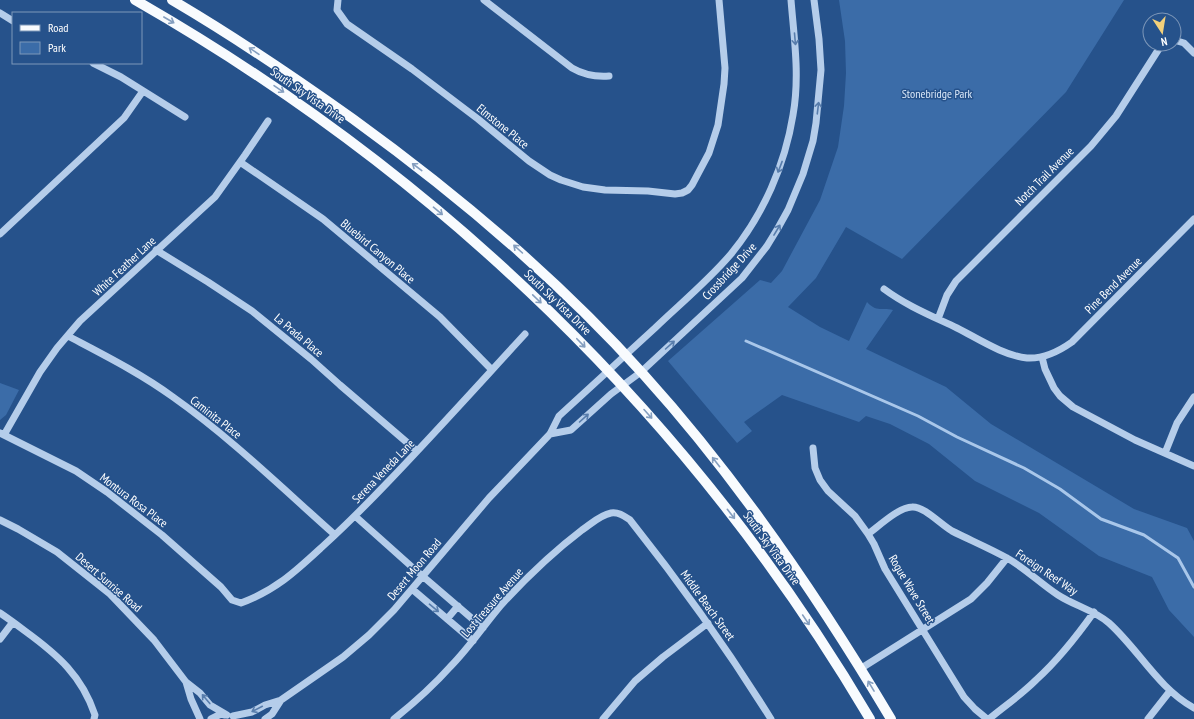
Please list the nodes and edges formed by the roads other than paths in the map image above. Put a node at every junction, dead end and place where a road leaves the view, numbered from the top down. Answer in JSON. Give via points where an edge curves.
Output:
{"nodes":[{"id":1,"x":135,"y":0,"type":"edge"},
{"id":2,"x":172,"y":0,"type":"edge"},
{"id":3,"x":338,"y":0,"type":"edge"},
{"id":4,"x":484,"y":0,"type":"edge"},
{"id":5,"x":719,"y":0,"type":"edge"},
{"id":6,"x":791,"y":0,"type":"edge"},
{"id":7,"x":814,"y":0,"type":"edge"},
{"id":8,"x":0,"y":13,"type":"edge"},
{"id":9,"x":12,"y":19,"type":"edge"},
{"id":10,"x":1182,"y":42,"type":"edge"},
{"id":11,"x":1157,"y":52,"type":"edge"},
{"id":12,"x":1194,"y":53,"type":"edge"},
{"id":13,"x":95,"y":64,"type":"edge"},
{"id":14,"x":609,"y":76,"type":"dead end"},
{"id":15,"x":143,"y":91,"type":"junction"},
{"id":16,"x":185,"y":117,"type":"dead end"},
{"id":17,"x":268,"y":121,"type":"dead end"},
{"id":18,"x":240,"y":162,"type":"junction"},
{"id":19,"x":1194,"y":219,"type":"edge"},
{"id":20,"x":0,"y":234,"type":"edge"},
{"id":21,"x":156,"y":250,"type":"junction"},
{"id":22,"x":884,"y":289,"type":"dead end"},
{"id":23,"x":938,"y":319,"type":"junction"},
{"id":24,"x":525,"y":334,"type":"dead end"},
{"id":25,"x":68,"y":336,"type":"junction"},
{"id":26,"x":625,"y":355,"type":"junction"},
{"id":27,"x":1042,"y":357,"type":"junction"},
{"id":28,"x":492,"y":370,"type":"junction"},
{"id":29,"x":608,"y":371,"type":"junction"},
{"id":30,"x":641,"y":372,"type":"junction"},
{"id":31,"x":622,"y":385,"type":"junction"},
{"id":32,"x":1194,"y":397,"type":"edge"},
{"id":33,"x":2,"y":434,"type":"edge"},
{"id":34,"x":550,"y":434,"type":"junction"},
{"id":35,"x":813,"y":448,"type":"dead end"},
{"id":36,"x":417,"y":451,"type":"junction"},
{"id":37,"x":1165,"y":453,"type":"junction"},
{"id":38,"x":1194,"y":466,"type":"edge"},
{"id":39,"x":616,"y":513,"type":"joint"},
{"id":40,"x":355,"y":516,"type":"junction"},
{"id":41,"x":0,"y":520,"type":"edge"},
{"id":42,"x":868,"y":534,"type":"junction"},
{"id":43,"x":335,"y":535,"type":"junction"},
{"id":44,"x":1007,"y":558,"type":"junction"},
{"id":45,"x":423,"y":576,"type":"junction"},
{"id":46,"x":412,"y":589,"type":"junction"},
{"id":47,"x":241,"y":603,"type":"joint"},
{"id":48,"x":458,"y":606,"type":"junction"},
{"id":49,"x":1094,"y":612,"type":"junction"},
{"id":50,"x":0,"y":613,"type":"edge"},
{"id":51,"x":447,"y":619,"type":"junction"},
{"id":52,"x":13,"y":622,"type":"junction"},
{"id":53,"x":708,"y":623,"type":"junction"},
{"id":54,"x":483,"y":628,"type":"junction"},
{"id":55,"x":924,"y":630,"type":"junction"},
{"id":56,"x":0,"y":639,"type":"edge"},
{"id":57,"x":473,"y":641,"type":"junction"},
{"id":58,"x":860,"y":669,"type":"junction"},
{"id":59,"x":186,"y":682,"type":"junction"},
{"id":60,"x":1170,"y":691,"type":"junction"},
{"id":61,"x":281,"y":700,"type":"junction"},
{"id":62,"x":1194,"y":708,"type":"edge"},
{"id":63,"x":94,"y":717,"type":"edge"},
{"id":64,"x":233,"y":717,"type":"edge"},
{"id":65,"x":200,"y":719,"type":"edge"},
{"id":66,"x":211,"y":719,"type":"edge"},
{"id":67,"x":265,"y":719,"type":"edge"},
{"id":68,"x":394,"y":719,"type":"edge"},
{"id":69,"x":603,"y":719,"type":"edge"},
{"id":70,"x":771,"y":719,"type":"edge"},
{"id":71,"x":870,"y":719,"type":"edge"},
{"id":72,"x":891,"y":719,"type":"edge"},
{"id":73,"x":988,"y":719,"type":"edge"},
{"id":74,"x":1148,"y":719,"type":"edge"}],
"edges":[{"from":1,"to":29,"type":"main road","name":"South Sky Vista Drive","one_way":true,"via":[[188,30],[282,92],[386,168],[514,277]]},
{"from":26,"to":2,"type":"main road","name":"South Sky Vista Drive","one_way":true,"via":[[581,309],[517,249],[417,166],[291,76]]},
{"from":3,"to":5,"type":"street","name":"Elmstone Place","via":[[338,10],[346,24],[412,69],[550,175],[572,185],[594,189],[648,190],[675,194],[688,190],[692,185],[709,152],[721,111],[725,68]]},
{"from":4,"to":14,"type":"street","via":[[578,72],[592,76]]},
{"from":6,"to":26,"type":"street","name":"Crossbridge Drive","one_way":true,"via":[[796,64],[794,114],[782,161],[769,194],[731,254]]},
{"from":30,"to":7,"type":"street","name":"Crossbridge Drive","one_way":true,"via":[[742,278],[767,246],[797,192],[813,141],[821,76]]},
{"from":8,"to":9,"type":"street"},
{"from":10,"to":12,"type":"street"},
{"from":11,"to":23,"type":"street","name":"Notch Trail Avenue","via":[[1100,136],[956,281],[946,295]]},
{"from":13,"to":15,"type":"street"},
{"from":15,"to":16,"type":"street"},
{"from":15,"to":20,"type":"street","via":[[124,118]]},
{"from":17,"to":18,"type":"street","name":"White Feather Lane"},
{"from":18,"to":21,"type":"street","name":"White Feather Lane","via":[[215,197]]},
{"from":18,"to":28,"type":"street","name":"Bluebird Canyon Place","via":[[323,219],[440,317]]},
{"from":19,"to":27,"type":"street","name":"Pine Bend Avenue","via":[[1072,342]]},
{"from":21,"to":25,"type":"street","name":"White Feather Lane","via":[[80,321]]},
{"from":21,"to":36,"type":"street","name":"La Prada Place","via":[[252,311]]},
{"from":22,"to":23,"type":"street","via":[[909,306]]},
{"from":23,"to":27,"type":"street","via":[[1011,355]]},
{"from":24,"to":28,"type":"street","name":"Serena Veneda Lane"},
{"from":25,"to":33,"type":"street","name":"White Feather Lane","via":[[40,372]]},
{"from":25,"to":43,"type":"street","name":"Caminita Place","via":[[114,360],[172,397],[230,441]]},
{"from":26,"to":29,"type":"street","name":"Crossbridge Drive"},
{"from":26,"to":30,"type":"main road","name":"South Sky Vista Drive"},
{"from":27,"to":37,"type":"street","via":[[1054,388],[1073,407],[1122,434]]},
{"from":28,"to":36,"type":"street","name":"Serena Veneda Lane"},
{"from":29,"to":31,"type":"main road","name":"South Sky Vista Drive"},
{"from":29,"to":34,"type":"street","name":"Desert Moon Road","via":[[559,416]]},
{"from":30,"to":31,"type":"street","name":"Crossbridge Drive"},
{"from":58,"to":30,"type":"main road","name":"South Sky Vista Drive","one_way":true,"via":[[759,518],[705,448]]},
{"from":34,"to":31,"type":"street","one_way":true,"via":[[570,430]]},
{"from":31,"to":71,"type":"main road","name":"South Sky Vista Drive","one_way":true,"via":[[680,450],[754,545]]},
{"from":32,"to":37,"type":"street","via":[[1177,424]]},
{"from":33,"to":47,"type":"street","name":"Montura Rosa Place","via":[[76,471],[108,492],[162,535],[221,587],[232,600]]},
{"from":34,"to":45,"type":"street","name":"Desert Moon Road","via":[[489,498]]},
{"from":35,"to":42,"type":"street","name":"Rogue Wave Street","via":[[817,474],[823,486],[846,506]]},
{"from":36,"to":40,"type":"street","name":"Serena Veneda Lane"},
{"from":37,"to":38,"type":"street"},
{"from":39,"to":53,"type":"street","name":"Middle Beach Street","via":[[630,520]]},
{"from":39,"to":54,"type":"street","name":"Lost Treasure Avenue","via":[[602,516],[546,560],[530,574]]},
{"from":40,"to":43,"type":"street","name":"Serena Veneda Lane"},
{"from":40,"to":45,"type":"street"},
{"from":41,"to":59,"type":"street","name":"Desert Sunrise Road","via":[[57,552],[110,594],[154,640]]},
{"from":42,"to":44,"type":"street","name":"Foreign Reef Way","via":[[904,508],[915,507],[924,510],[952,531]]},
{"from":42,"to":55,"type":"street","name":"Rogue Wave Street","via":[[885,569]]},
{"from":43,"to":47,"type":"street","name":"Serena Veneda Lane","via":[[296,572],[275,587]]},
{"from":44,"to":49,"type":"street","name":"Foreign Reef Way","via":[[1058,595]]},
{"from":44,"to":55,"type":"street","via":[[971,599]]},
{"from":45,"to":46,"type":"street","name":"Desert Moon Road"},
{"from":45,"to":48,"type":"street"},
{"from":46,"to":51,"type":"street","one_way":true},
{"from":46,"to":61,"type":"street","name":"Desert Moon Road","via":[[382,623],[357,646]]},
{"from":48,"to":51,"type":"street"},
{"from":48,"to":54,"type":"street"},
{"from":49,"to":60,"type":"street","name":"Foreign Reef Way","via":[[1116,630]]},
{"from":49,"to":73,"type":"street","via":[[1072,642],[1042,674]]},
{"from":50,"to":52,"type":"street"},
{"from":51,"to":57,"type":"street"},
{"from":52,"to":56,"type":"street"},
{"from":52,"to":63,"type":"street","via":[[66,665],[81,683]]},
{"from":53,"to":69,"type":"street","via":[[635,681]]},
{"from":53,"to":70,"type":"street","name":"Middle Beach Street"},
{"from":54,"to":57,"type":"street","name":"Lost Treasure Avenue"},
{"from":55,"to":58,"type":"street"},
{"from":55,"to":73,"type":"street","name":"Rogue Wave Street","via":[[964,697]]},
{"from":57,"to":68,"type":"street","name":"Lost Treasure Avenue","via":[[421,696]]},
{"from":72,"to":58,"type":"main road","name":"South Sky Vista Drive","one_way":true},
{"from":64,"to":59,"type":"street","name":"Desert Sunrise Road","one_way":true,"via":[[215,709]]},
{"from":59,"to":65,"type":"street","name":"Desert Sunrise Road"},
{"from":60,"to":62,"type":"street","name":"Foreign Reef Way"},
{"from":60,"to":74,"type":"street"},
{"from":61,"to":64,"type":"street","name":"Desert Moon Road","one_way":true},
{"from":61,"to":67,"type":"street","name":"Desert Moon Road","via":[[272,714]]},
{"from":64,"to":66,"type":"street","name":"Desert Moon Road","via":[[221,714]]}]}
